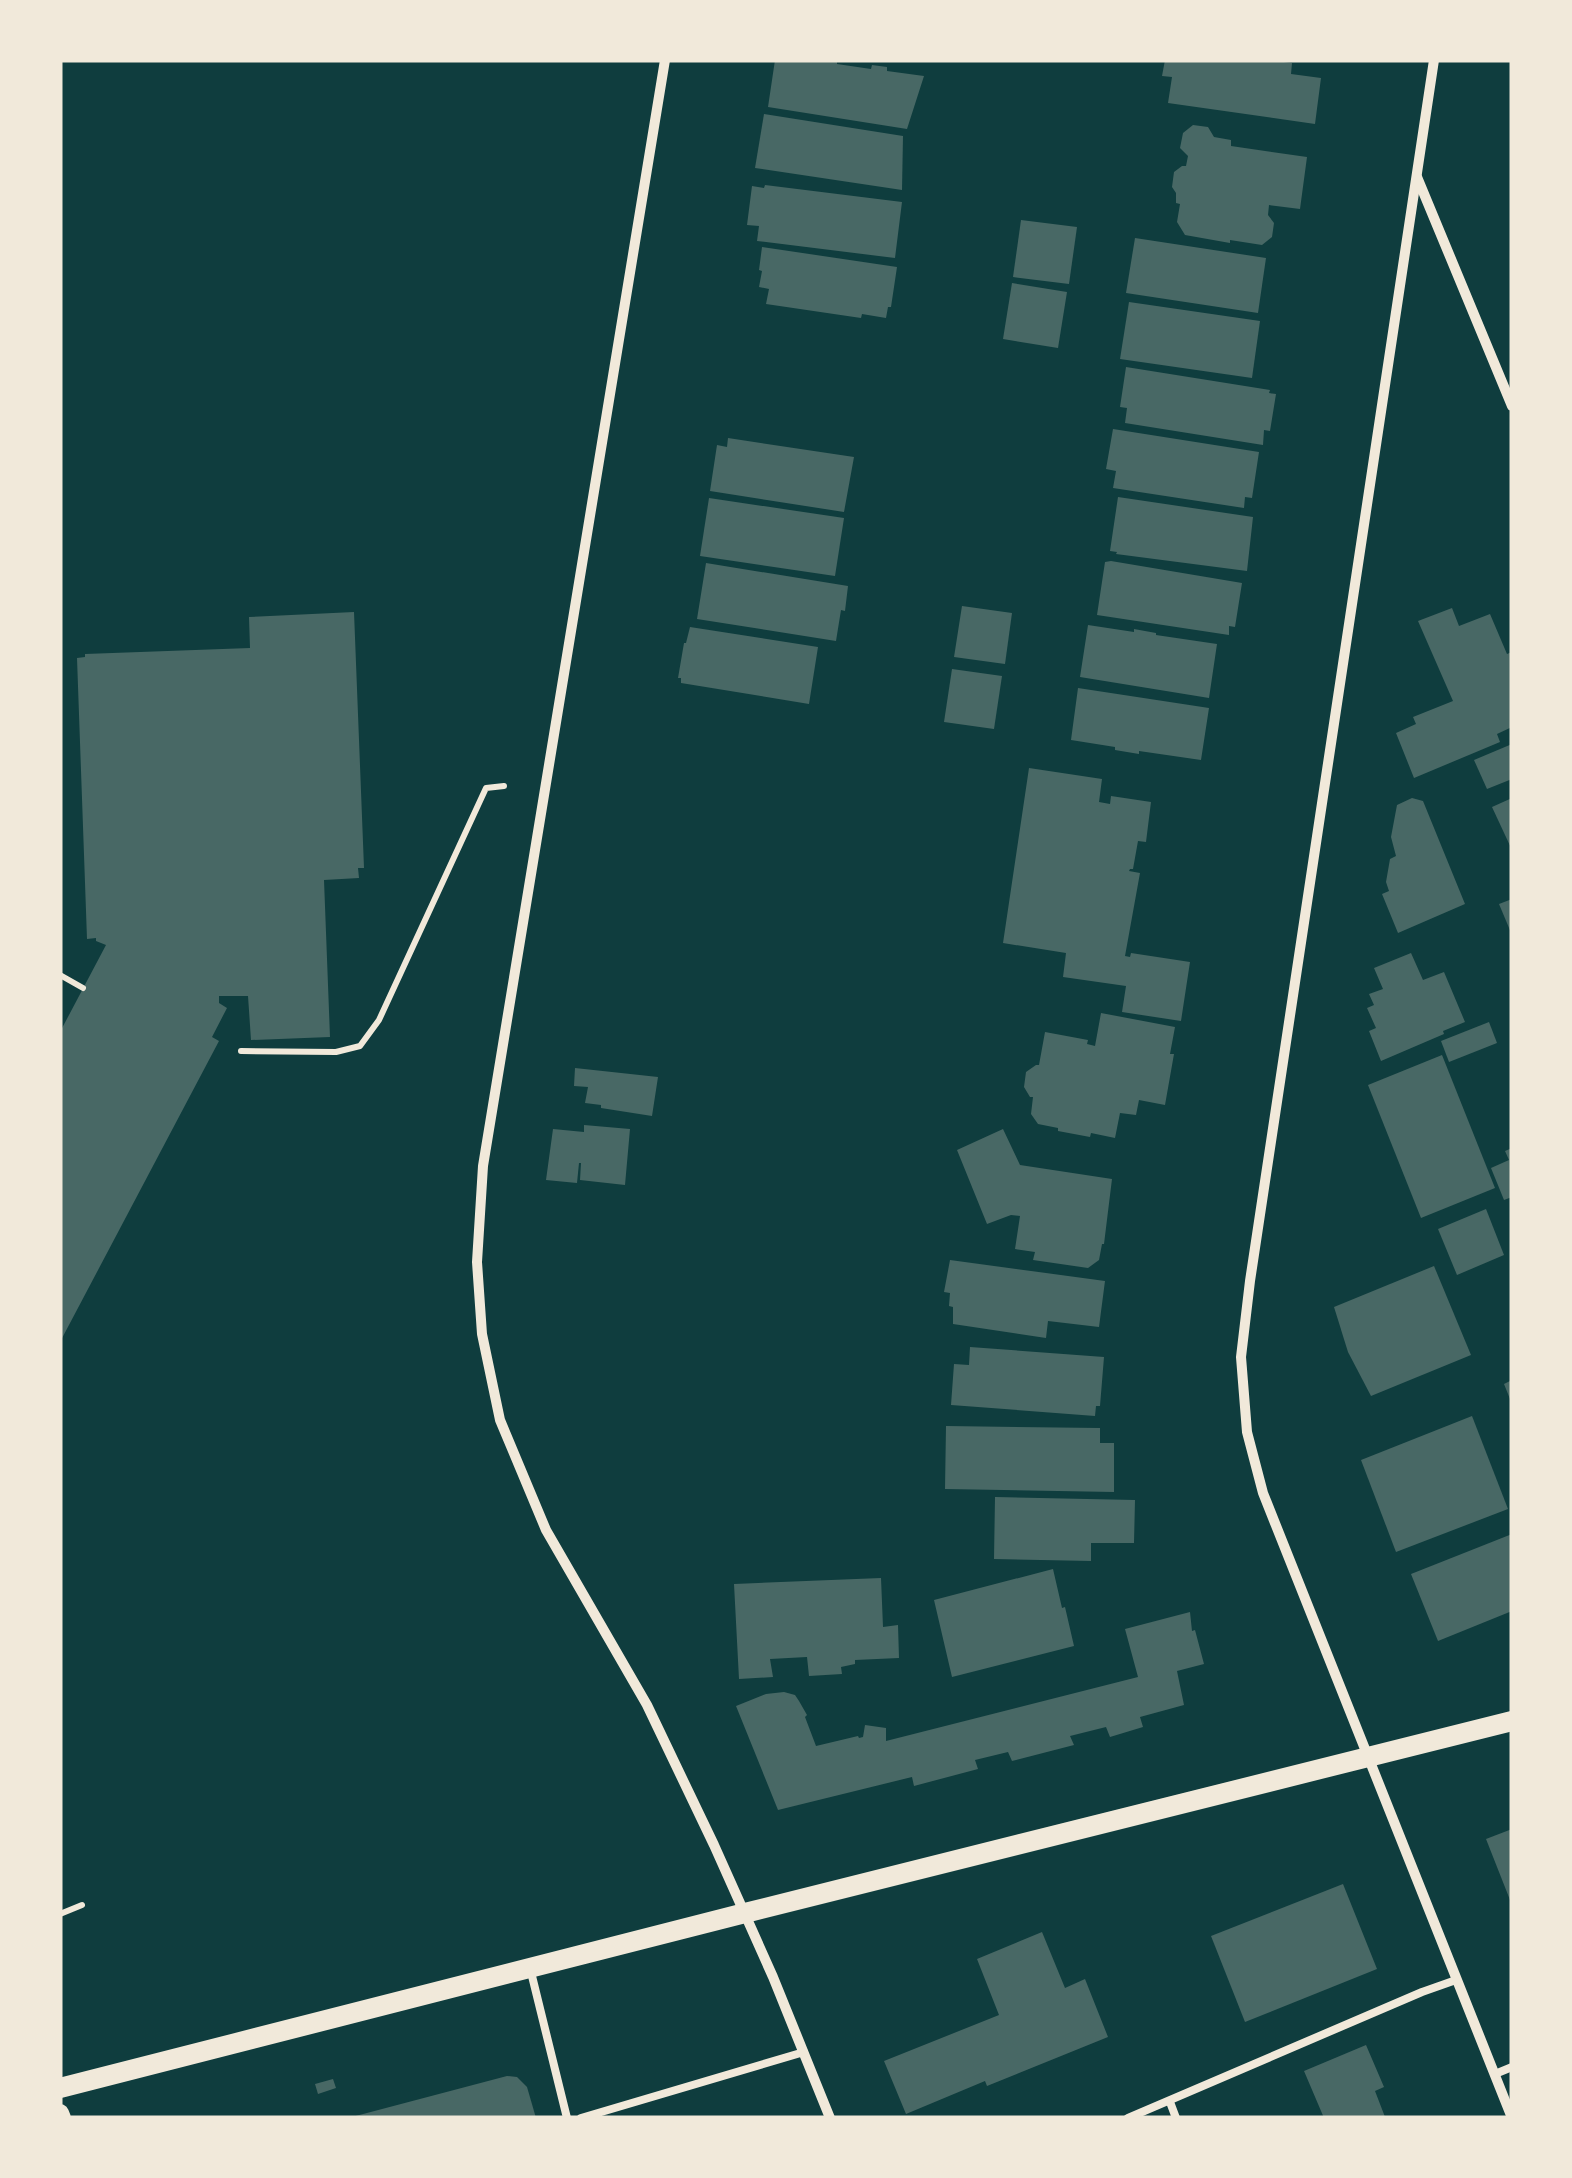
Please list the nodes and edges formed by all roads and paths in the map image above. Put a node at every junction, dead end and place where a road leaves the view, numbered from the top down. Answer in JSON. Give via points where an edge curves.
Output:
{"nodes":[{"id":1,"x":665,"y":60,"type":"edge"},
{"id":2,"x":1434,"y":60,"type":"edge"},
{"id":3,"x":1417,"y":176,"type":"junction"},
{"id":4,"x":1512,"y":406,"type":"edge"},
{"id":5,"x":504,"y":786,"type":"dead end"},
{"id":6,"x":60,"y":976,"type":"edge"},
{"id":7,"x":83,"y":988,"type":"dead end"},
{"id":8,"x":241,"y":1051,"type":"dead end"},
{"id":9,"x":1512,"y":1721,"type":"edge"},
{"id":10,"x":1368,"y":1758,"type":"junction"},
{"id":11,"x":82,"y":1905,"type":"dead end"},
{"id":12,"x":745,"y":1913,"type":"junction"},
{"id":13,"x":60,"y":1914,"type":"edge"},
{"id":14,"x":530,"y":1968,"type":"junction"},
{"id":15,"x":1456,"y":1980,"type":"junction"},
{"id":16,"x":804,"y":2052,"type":"junction"},
{"id":17,"x":1512,"y":2067,"type":"edge"},
{"id":18,"x":1494,"y":2074,"type":"junction"},
{"id":19,"x":60,"y":2088,"type":"edge"},
{"id":20,"x":1170,"y":2102,"type":"junction"},
{"id":21,"x":567,"y":2118,"type":"edge"},
{"id":22,"x":581,"y":2118,"type":"edge"},
{"id":23,"x":830,"y":2118,"type":"edge"},
{"id":24,"x":1128,"y":2118,"type":"edge"},
{"id":25,"x":1176,"y":2118,"type":"edge"},
{"id":26,"x":1512,"y":2118,"type":"edge"}],
"edges":[{"from":1,"to":12,"type":"street","via":[[482,1166],[477,1262],[482,1334],[500,1420],[546,1530],[647,1706]]},
{"from":2,"to":3,"type":"street"},
{"from":3,"to":4,"type":"street"},
{"from":3,"to":10,"type":"street","via":[[1241,1358],[1247,1432],[1263,1493]]},
{"from":5,"to":8,"type":"path","via":[[486,788],[380,1020],[360,1046]]},
{"from":6,"to":7,"type":"path"},
{"from":9,"to":10,"type":"main road"},
{"from":10,"to":12,"type":"main road"},
{"from":10,"to":15,"type":"street"},
{"from":11,"to":13,"type":"path"},
{"from":12,"to":14,"type":"main road"},
{"from":12,"to":16,"type":"street"},
{"from":14,"to":19,"type":"main road"},
{"from":14,"to":21,"type":"lane"},
{"from":15,"to":18,"type":"street"},
{"from":15,"to":20,"type":"lane"},
{"from":16,"to":22,"type":"lane"},
{"from":16,"to":23,"type":"street"},
{"from":17,"to":18,"type":"lane"},
{"from":18,"to":26,"type":"street"},
{"from":20,"to":24,"type":"lane"},
{"from":20,"to":25,"type":"lane"}]}
